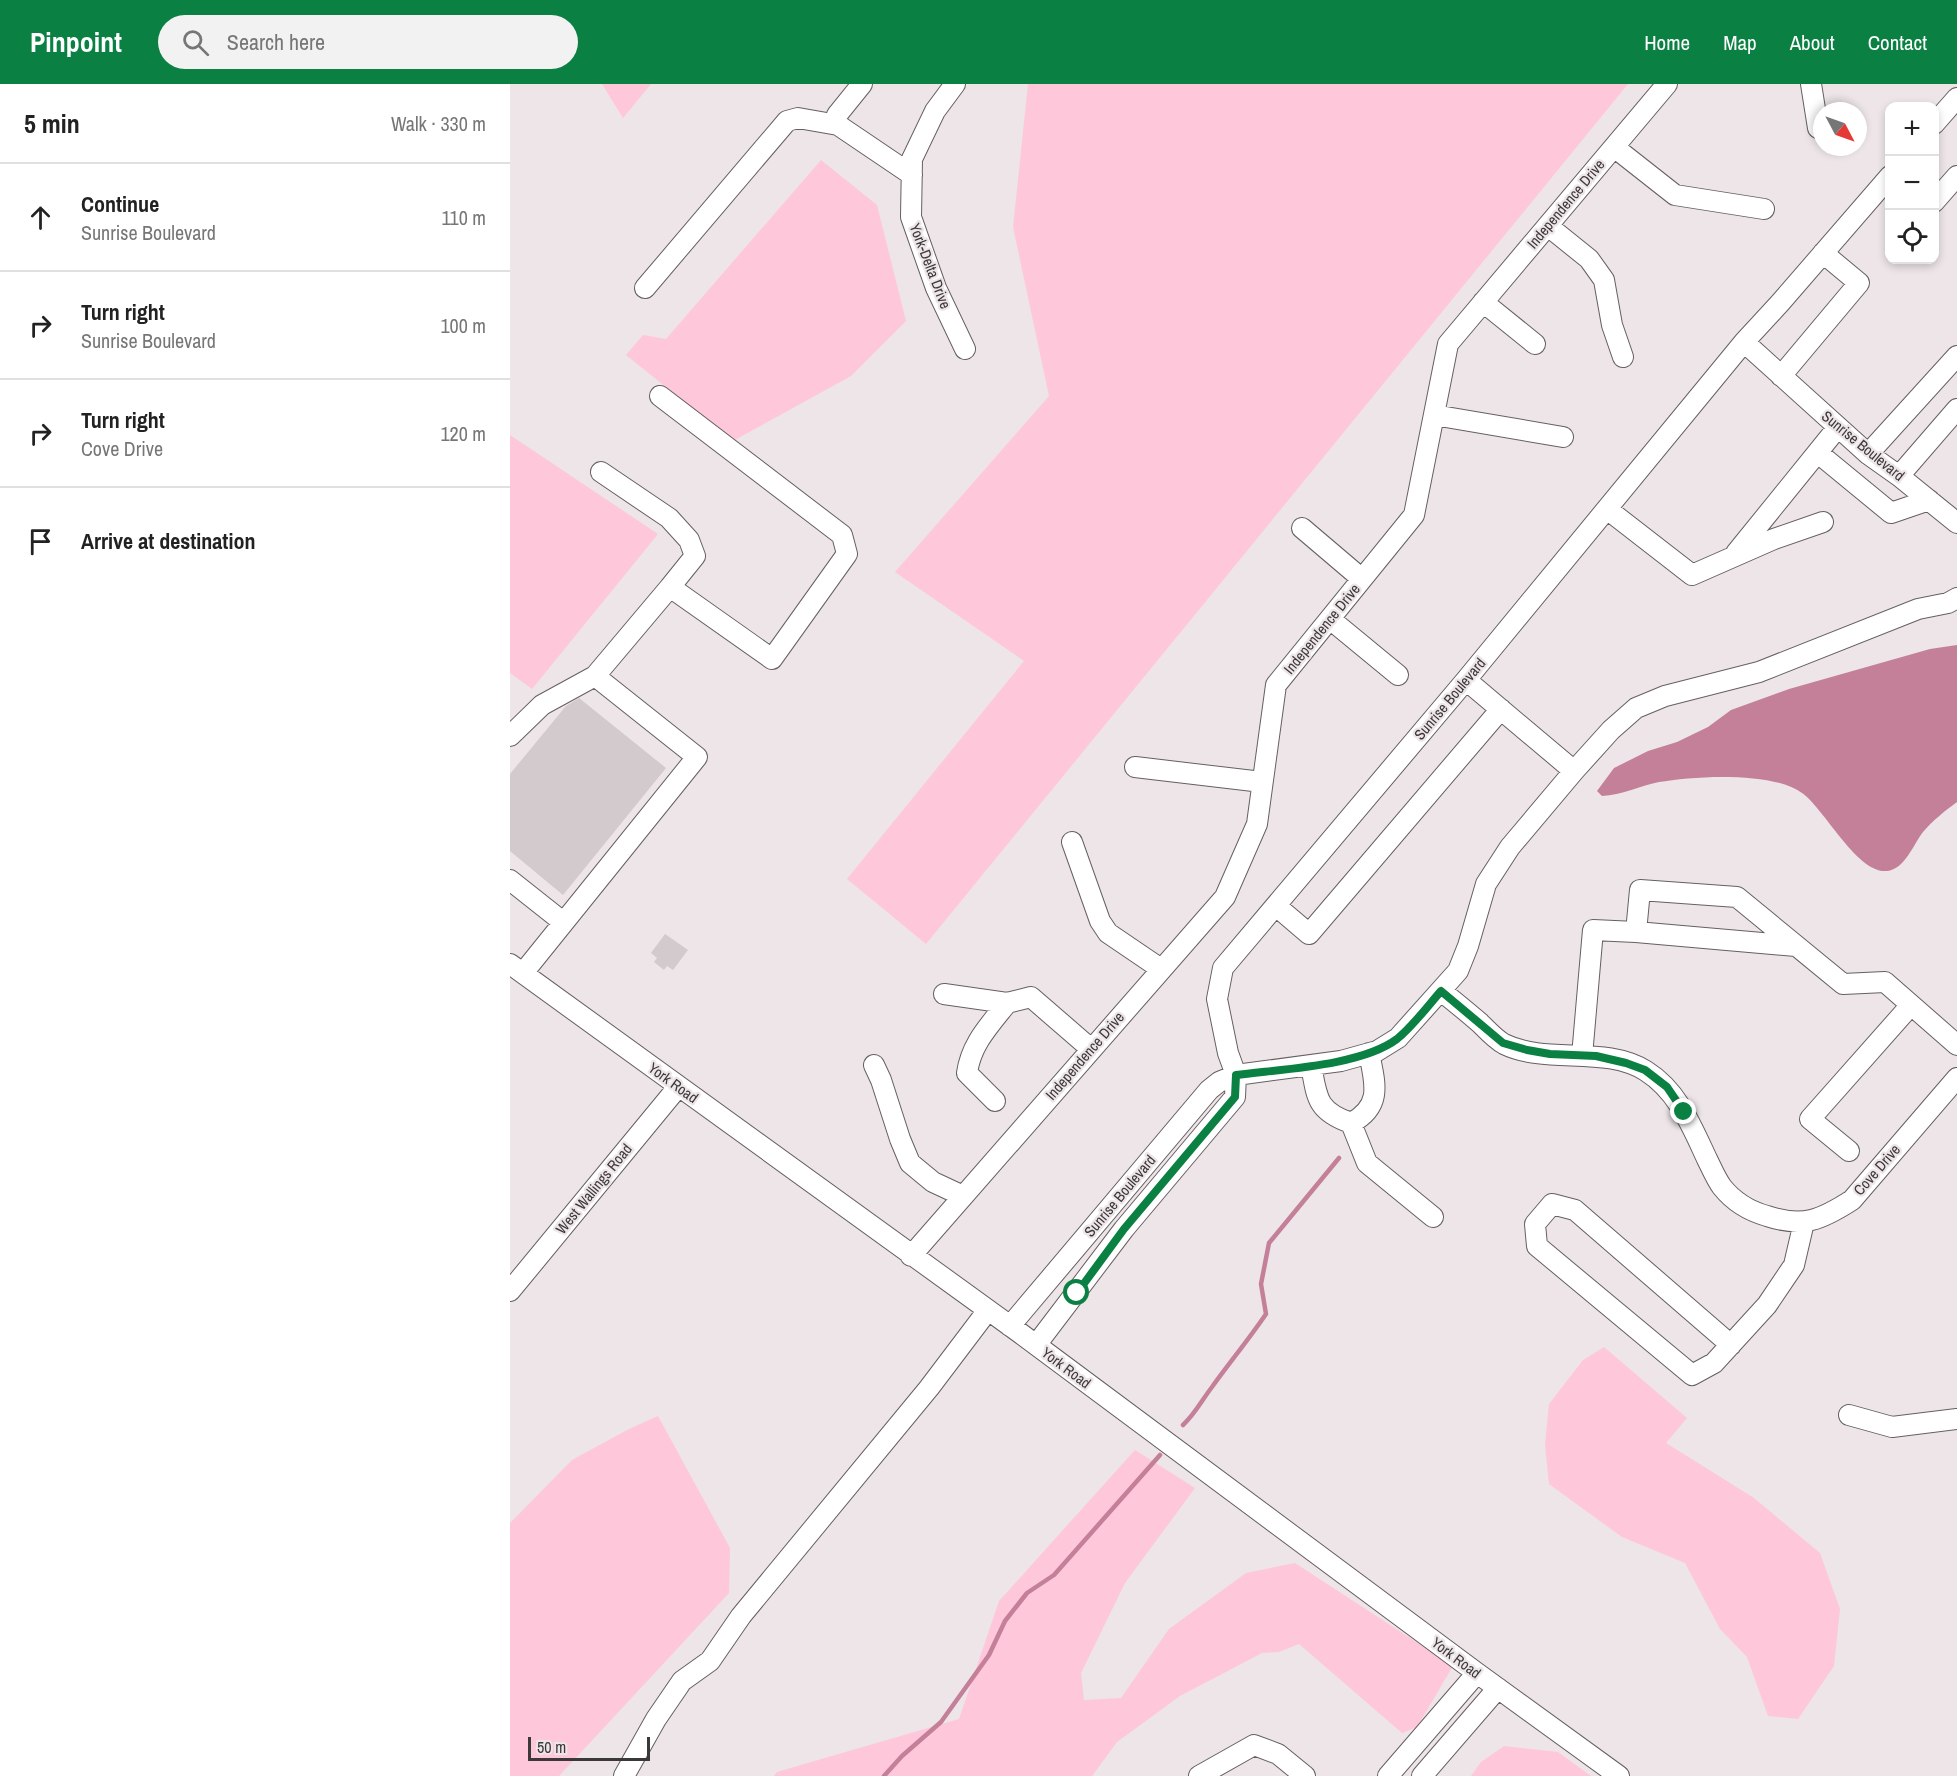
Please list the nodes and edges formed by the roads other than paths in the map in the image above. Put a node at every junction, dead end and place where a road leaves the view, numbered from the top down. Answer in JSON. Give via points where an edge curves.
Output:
{"nodes":[{"id":1,"x":862,"y":84,"type":"edge"},
{"id":2,"x":955,"y":84,"type":"edge"},
{"id":3,"x":1667,"y":84,"type":"edge"},
{"id":4,"x":1811,"y":84,"type":"edge"},
{"id":5,"x":1957,"y":98,"type":"edge"},
{"id":6,"x":1814,"y":102,"type":"edge"},
{"id":7,"x":1939,"y":119,"type":"edge"},
{"id":8,"x":838,"y":125,"type":"junction"},
{"id":9,"x":1614,"y":147,"type":"junction"},
{"id":10,"x":912,"y":175,"type":"junction"},
{"id":11,"x":1957,"y":176,"type":"edge"},
{"id":12,"x":1885,"y":182,"type":"edge"},
{"id":13,"x":1939,"y":197,"type":"edge"},
{"id":14,"x":1764,"y":209,"type":"dead end"},
{"id":15,"x":1548,"y":226,"type":"junction"},
{"id":16,"x":1823,"y":253,"type":"junction"},
{"id":17,"x":645,"y":288,"type":"dead end"},
{"id":18,"x":1483,"y":302,"type":"junction"},
{"id":19,"x":1744,"y":342,"type":"junction"},
{"id":20,"x":1535,"y":344,"type":"dead end"},
{"id":21,"x":965,"y":349,"type":"dead end"},
{"id":22,"x":1957,"y":356,"type":"edge"},
{"id":23,"x":1623,"y":357,"type":"dead end"},
{"id":24,"x":1781,"y":376,"type":"junction"},
{"id":25,"x":660,"y":396,"type":"dead end"},
{"id":26,"x":1957,"y":409,"type":"edge"},
{"id":27,"x":1434,"y":415,"type":"junction"},
{"id":28,"x":1838,"y":428,"type":"junction"},
{"id":29,"x":1563,"y":437,"type":"dead end"},
{"id":30,"x":1818,"y":453,"type":"junction"},
{"id":31,"x":1868,"y":454,"type":"junction"},
{"id":32,"x":601,"y":472,"type":"dead end"},
{"id":33,"x":1899,"y":476,"type":"junction"},
{"id":34,"x":1929,"y":500,"type":"junction"},
{"id":35,"x":1607,"y":509,"type":"junction"},
{"id":36,"x":1823,"y":522,"type":"dead end"},
{"id":37,"x":1957,"y":523,"type":"edge"},
{"id":38,"x":1302,"y":528,"type":"dead end"},
{"id":39,"x":1732,"y":557,"type":"junction"},
{"id":40,"x":1362,"y":579,"type":"junction"},
{"id":41,"x":670,"y":587,"type":"junction"},
{"id":42,"x":1957,"y":598,"type":"edge"},
{"id":43,"x":1330,"y":618,"type":"junction"},
{"id":44,"x":1398,"y":675,"type":"dead end"},
{"id":45,"x":595,"y":676,"type":"junction"},
{"id":46,"x":1466,"y":680,"type":"junction"},
{"id":47,"x":1501,"y":709,"type":"junction"},
{"id":48,"x":510,"y":736,"type":"edge"},
{"id":49,"x":1135,"y":767,"type":"dead end"},
{"id":50,"x":1574,"y":771,"type":"junction"},
{"id":51,"x":1262,"y":782,"type":"junction"},
{"id":52,"x":1072,"y":842,"type":"dead end"},
{"id":53,"x":510,"y":880,"type":"edge"},
{"id":54,"x":1276,"y":906,"type":"junction"},
{"id":55,"x":563,"y":922,"type":"junction"},
{"id":56,"x":1636,"y":932,"type":"junction"},
{"id":57,"x":1796,"y":946,"type":"junction"},
{"id":58,"x":516,"y":968,"type":"edge"},
{"id":59,"x":1161,"y":969,"type":"junction"},
{"id":60,"x":1441,"y":991,"type":"junction"},
{"id":61,"x":944,"y":994,"type":"dead end"},
{"id":62,"x":1007,"y":1003,"type":"junction"},
{"id":63,"x":1911,"y":1005,"type":"junction"},
{"id":64,"x":1957,"y":1044,"type":"edge"},
{"id":65,"x":1091,"y":1049,"type":"junction"},
{"id":66,"x":1369,"y":1053,"type":"junction"},
{"id":67,"x":1582,"y":1056,"type":"junction"},
{"id":68,"x":874,"y":1065,"type":"dead end"},
{"id":69,"x":1311,"y":1065,"type":"junction"},
{"id":70,"x":1236,"y":1075,"type":"junction"},
{"id":71,"x":1957,"y":1078,"type":"edge"},
{"id":72,"x":678,"y":1087,"type":"junction"},
{"id":73,"x":995,"y":1101,"type":"dead end"},
{"id":74,"x":1351,"y":1123,"type":"junction"},
{"id":75,"x":1849,"y":1151,"type":"dead end"},
{"id":76,"x":963,"y":1196,"type":"junction"},
{"id":77,"x":1433,"y":1217,"type":"dead end"},
{"id":78,"x":1804,"y":1222,"type":"junction"},
{"id":79,"x":911,"y":1256,"type":"junction"},
{"id":80,"x":510,"y":1291,"type":"edge"},
{"id":81,"x":988,"y":1310,"type":"junction"},
{"id":82,"x":1010,"y":1326,"type":"junction"},
{"id":83,"x":1036,"y":1345,"type":"junction"},
{"id":84,"x":1731,"y":1345,"type":"junction"},
{"id":85,"x":1849,"y":1415,"type":"dead end"},
{"id":86,"x":1957,"y":1419,"type":"edge"},
{"id":87,"x":1477,"y":1673,"type":"junction"},
{"id":88,"x":1498,"y":1688,"type":"junction"},
{"id":89,"x":624,"y":1776,"type":"edge"},
{"id":90,"x":1199,"y":1776,"type":"edge"},
{"id":91,"x":1305,"y":1776,"type":"edge"},
{"id":92,"x":1388,"y":1776,"type":"edge"},
{"id":93,"x":1422,"y":1776,"type":"edge"},
{"id":94,"x":1619,"y":1776,"type":"edge"}],
"edges":[{"from":1,"to":8,"type":"street","via":[[837,115]]},
{"from":2,"to":10,"type":"street","name":"York-Delta Drive","via":[[935,111],[912,159]]},
{"from":3,"to":9,"type":"street","name":"Independence Drive"},
{"from":4,"to":6,"type":"street"},
{"from":5,"to":7,"type":"street"},
{"from":8,"to":10,"type":"street"},
{"from":8,"to":17,"type":"street","via":[[798,118],[787,121]]},
{"from":9,"to":14,"type":"street","via":[[1675,195]]},
{"from":9,"to":15,"type":"street","name":"Independence Drive"},
{"from":10,"to":21,"type":"street","name":"York-Delta Drive","via":[[911,217],[936,288]]},
{"from":11,"to":13,"type":"street"},
{"from":12,"to":16,"type":"street","name":"Sunrise Boulevard"},
{"from":15,"to":18,"type":"street","name":"Independence Drive"},
{"from":15,"to":23,"type":"street","via":[[1589,259],[1604,280],[1612,325]]},
{"from":16,"to":19,"type":"street","name":"Sunrise Boulevard"},
{"from":16,"to":24,"type":"street","via":[[1859,283]]},
{"from":18,"to":20,"type":"street"},
{"from":18,"to":27,"type":"street","name":"Independence Drive","via":[[1448,344]]},
{"from":19,"to":24,"type":"street","name":"Sunrise Boulevard"},
{"from":19,"to":35,"type":"street","name":"Sunrise Boulevard"},
{"from":22,"to":31,"type":"street"},
{"from":24,"to":28,"type":"street","name":"Sunrise Boulevard"},
{"from":25,"to":41,"type":"street","via":[[842,535],[847,554],[772,659]]},
{"from":26,"to":33,"type":"street"},
{"from":27,"to":29,"type":"street"},
{"from":27,"to":40,"type":"street","name":"Independence Drive","via":[[1414,515]]},
{"from":28,"to":30,"type":"street"},
{"from":28,"to":31,"type":"street","name":"Sunrise Boulevard"},
{"from":30,"to":34,"type":"street","via":[[1891,513]]},
{"from":30,"to":39,"type":"street"},
{"from":31,"to":33,"type":"street","name":"Sunrise Boulevard"},
{"from":32,"to":41,"type":"street","via":[[669,518],[688,540],[695,556]]},
{"from":33,"to":34,"type":"street","name":"Sunrise Boulevard"},
{"from":34,"to":37,"type":"street","name":"Sunrise Boulevard"},
{"from":35,"to":39,"type":"street","via":[[1692,575]]},
{"from":35,"to":46,"type":"street","name":"Sunrise Boulevard"},
{"from":36,"to":39,"type":"street"},
{"from":38,"to":40,"type":"street"},
{"from":40,"to":43,"type":"street","name":"Independence Drive"},
{"from":41,"to":45,"type":"street"},
{"from":42,"to":50,"type":"street","name":"Sunrise Boulevard","via":[[1908,613],[1759,672],[1665,696],[1636,708]]},
{"from":43,"to":44,"type":"street"},
{"from":43,"to":51,"type":"street","name":"Independence Drive","via":[[1276,685]]},
{"from":45,"to":48,"type":"street","via":[[542,705]]},
{"from":45,"to":55,"type":"street","via":[[697,757]]},
{"from":46,"to":47,"type":"street"},
{"from":46,"to":54,"type":"street","name":"Sunrise Boulevard"},
{"from":47,"to":50,"type":"street"},
{"from":47,"to":54,"type":"street","via":[[1309,934]]},
{"from":49,"to":51,"type":"street"},
{"from":50,"to":60,"type":"street","name":"Sunrise Boulevard","via":[[1510,847],[1485,884],[1465,954],[1458,971]]},
{"from":51,"to":59,"type":"street","name":"Independence Drive","via":[[1257,825],[1225,897]]},
{"from":52,"to":59,"type":"street","via":[[1100,921],[1108,933]]},
{"from":53,"to":55,"type":"street"},
{"from":54,"to":70,"type":"street","name":"Sunrise Boulevard","via":[[1223,968],[1217,999]]},
{"from":55,"to":58,"type":"street"},
{"from":56,"to":57,"type":"street"},
{"from":56,"to":57,"type":"street","via":[[1640,890],[1737,897]]},
{"from":56,"to":67,"type":"street","via":[[1593,930]]},
{"from":57,"to":63,"type":"street","via":[[1843,984],[1885,982]]},
{"from":58,"to":72,"type":"street","name":"York Road"},
{"from":59,"to":65,"type":"street","name":"Independence Drive"},
{"from":60,"to":66,"type":"street","name":"Sunrise Boulevard","via":[[1398,1038]]},
{"from":60,"to":67,"type":"street","name":"Cove Drive","via":[[1503,1043],[1550,1054]]},
{"from":61,"to":62,"type":"street"},
{"from":62,"to":65,"type":"street","via":[[1031,997]]},
{"from":62,"to":73,"type":"street","via":[[982,1034],[969,1057],[967,1073]]},
{"from":63,"to":64,"type":"street"},
{"from":63,"to":75,"type":"street","via":[[1810,1119]]},
{"from":65,"to":76,"type":"street","name":"Independence Drive"},
{"from":66,"to":69,"type":"street","name":"Sunrise Boulevard"},
{"from":66,"to":74,"type":"street","via":[[1376,1089],[1372,1104]]},
{"from":67,"to":78,"type":"street","name":"Cove Drive","via":[[1645,1070],[1667,1087],[1684,1112],[1721,1187],[1734,1200],[1788,1223]]},
{"from":68,"to":76,"type":"street","via":[[910,1163],[933,1182]]},
{"from":69,"to":70,"type":"street","name":"Sunrise Boulevard"},
{"from":69,"to":74,"type":"street","via":[[1318,1100],[1334,1117]]},
{"from":70,"to":82,"type":"street","name":"Sunrise Boulevard","via":[[1209,1090]]},
{"from":70,"to":83,"type":"street","name":"Sunrise Boulevard","via":[[1235,1097],[1124,1229]]},
{"from":71,"to":78,"type":"street","name":"Cove Drive","via":[[1852,1200],[1830,1214]]},
{"from":72,"to":79,"type":"street","name":"York Road"},
{"from":72,"to":80,"type":"street","name":"West Wallings Road"},
{"from":74,"to":77,"type":"street","via":[[1367,1163]]},
{"from":76,"to":79,"type":"street","name":"Independence Drive"},
{"from":78,"to":84,"type":"street","via":[[1794,1265],[1767,1305]]},
{"from":79,"to":81,"type":"street","name":"York Road"},
{"from":81,"to":82,"type":"street","name":"York Road"},
{"from":81,"to":89,"type":"street","via":[[929,1388],[741,1616],[710,1661],[682,1681]]},
{"from":82,"to":83,"type":"street","name":"York Road"},
{"from":83,"to":87,"type":"street","name":"York Road"},
{"from":84,"to":84,"type":"street","via":[[1714,1363],[1692,1375],[1537,1246],[1535,1224],[1552,1204],[1575,1210]]},
{"from":85,"to":86,"type":"street","via":[[1892,1427]]},
{"from":87,"to":88,"type":"street","name":"York Road"},
{"from":87,"to":92,"type":"street"},
{"from":88,"to":93,"type":"street"},
{"from":88,"to":94,"type":"street","name":"York Road"},
{"from":90,"to":91,"type":"street","via":[[1254,1745],[1278,1754]]}]}
